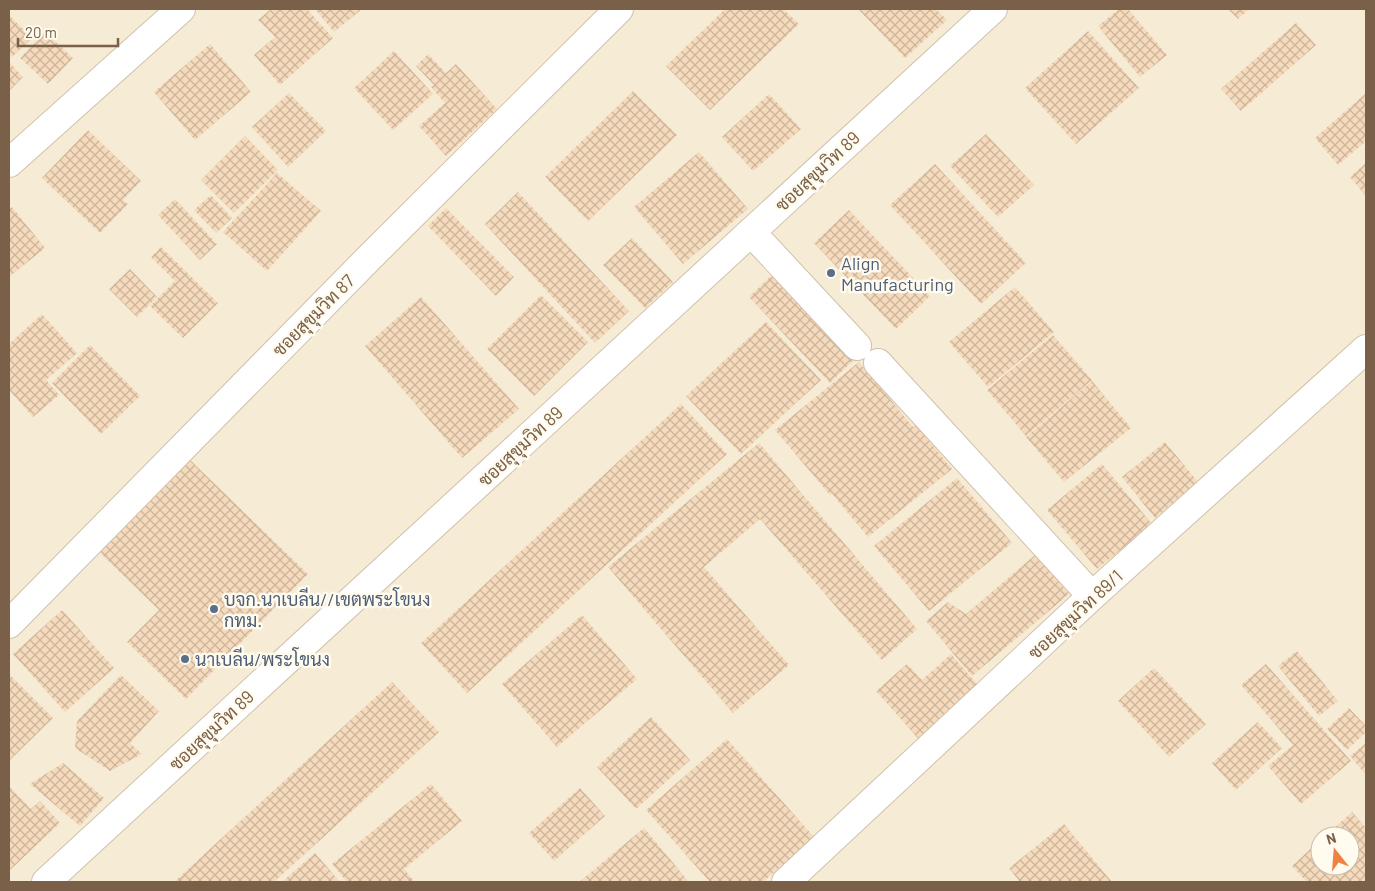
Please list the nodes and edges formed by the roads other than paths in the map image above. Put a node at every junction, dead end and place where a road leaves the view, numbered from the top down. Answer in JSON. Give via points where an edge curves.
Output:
{"nodes":[{"id":1,"x":181,"y":9,"type":"edge"},
{"id":2,"x":619,"y":9,"type":"edge"},
{"id":3,"x":993,"y":9,"type":"edge"},
{"id":4,"x":9,"y":163,"type":"edge"},
{"id":5,"x":751,"y":232,"type":"junction"},
{"id":6,"x":1366,"y":348,"type":"edge"},
{"id":7,"x":1092,"y":596,"type":"junction"},
{"id":8,"x":9,"y":624,"type":"edge"},
{"id":9,"x":46,"y":882,"type":"edge"},
{"id":10,"x":786,"y":882,"type":"edge"}],
"edges":[{"from":1,"to":4,"type":"street"},
{"from":2,"to":8,"type":"street","name":"ซอยสุขุมวิท 87"},
{"from":3,"to":5,"type":"street","name":"ซอยสุขุมวิท 89"},
{"from":5,"to":7,"type":"street"},
{"from":5,"to":9,"type":"street","name":"ซอยสุขุมวิท 89"},
{"from":6,"to":7,"type":"street","name":"ซอยสุขุมวิท 89/1"},
{"from":7,"to":10,"type":"street","name":"ซอยสุขุมวิท 89/1"}]}
